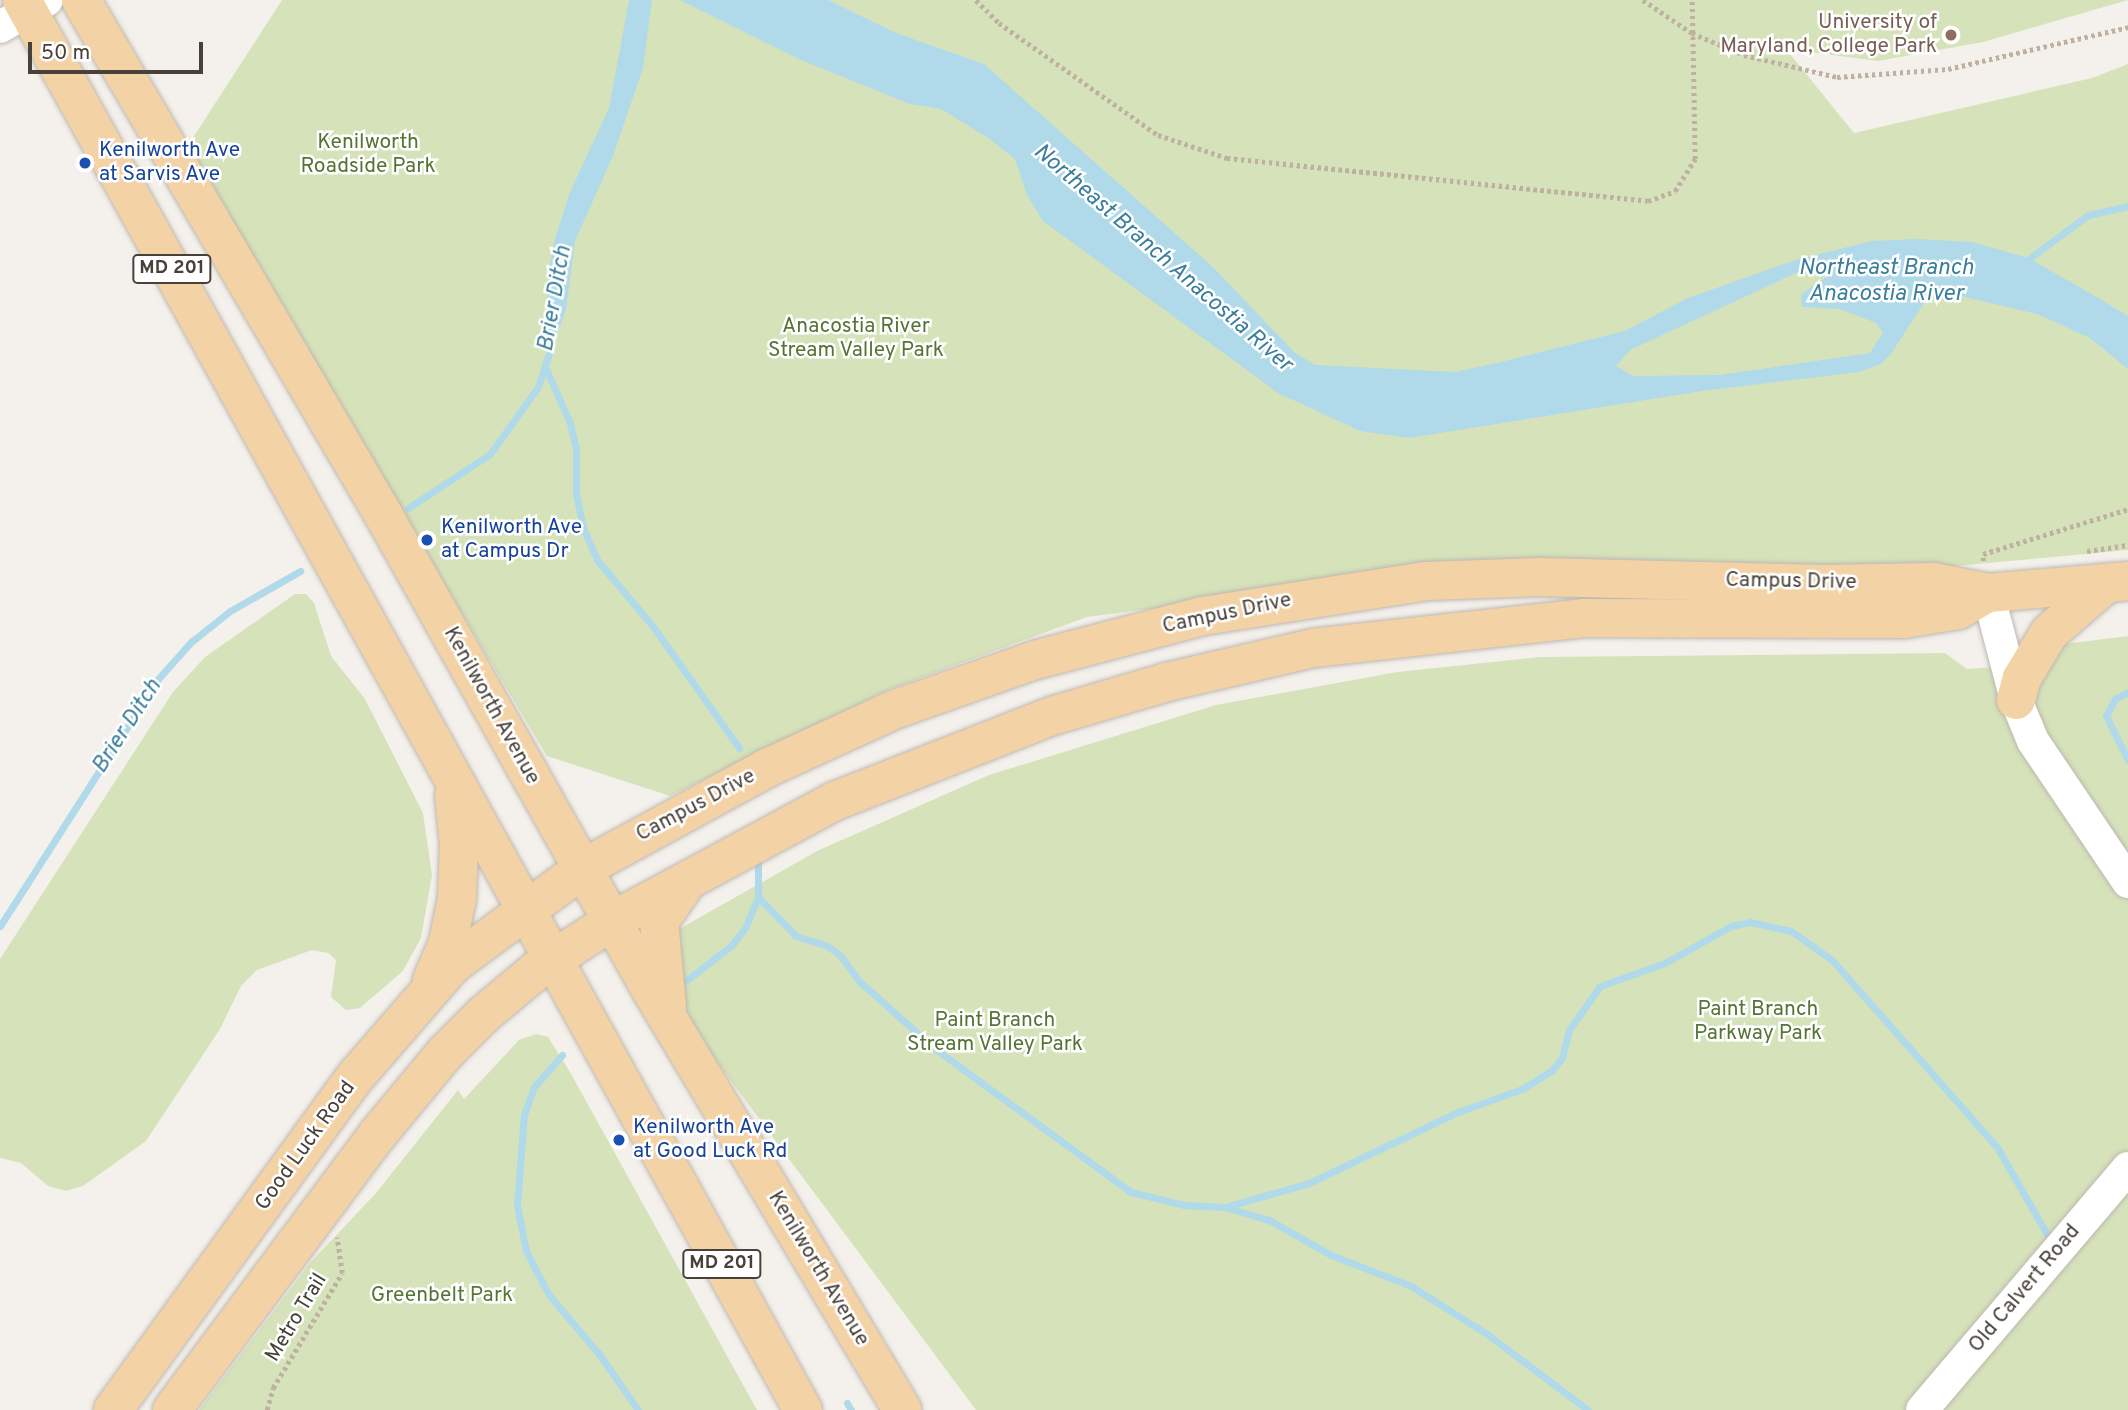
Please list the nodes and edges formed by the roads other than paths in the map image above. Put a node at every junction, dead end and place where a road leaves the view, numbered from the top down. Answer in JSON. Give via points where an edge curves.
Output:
{"nodes":[{"id":1,"x":81,"y":0,"type":"edge"},
{"id":2,"x":24,"y":9,"type":"edge"},
{"id":3,"x":1986,"y":578,"type":"junction"},
{"id":4,"x":2118,"y":582,"type":"edge"},
{"id":5,"x":2016,"y":700,"type":"junction"},
{"id":6,"x":452,"y":778,"type":"junction"},
{"id":7,"x":582,"y":869,"type":"junction"},
{"id":8,"x":694,"y":875,"type":"junction"},
{"id":9,"x":2128,"y":882,"type":"edge"},
{"id":10,"x":525,"y":907,"type":"junction"},
{"id":11,"x":612,"y":921,"type":"junction"},
{"id":12,"x":553,"y":959,"type":"junction"},
{"id":13,"x":429,"y":988,"type":"junction"},
{"id":14,"x":668,"y":1018,"type":"junction"},
{"id":15,"x":2128,"y":1168,"type":"edge"},
{"id":16,"x":113,"y":1410,"type":"edge"},
{"id":17,"x":172,"y":1410,"type":"edge"},
{"id":18,"x":803,"y":1410,"type":"edge"},
{"id":19,"x":902,"y":1410,"type":"edge"},
{"id":20,"x":1922,"y":1410,"type":"edge"}],
"edges":[{"from":1,"to":7,"type":"main road","name":"Kenilworth Avenue","number":"MD 201","via":[[383,514]]},
{"from":2,"to":6,"type":"main road","number":"MD 201"},
{"from":3,"to":4,"type":"main road","name":"Campus Drive"},
{"from":3,"to":5,"type":"street"},
{"from":3,"to":7,"type":"main road","name":"Campus Drive","via":[[1934,582],[1460,578],[1330,593],[1203,616],[1035,660],[896,709],[767,768]]},
{"from":3,"to":8,"type":"main road","name":"Campus Drive","via":[[1958,610],[1904,619],[1583,618],[1362,641],[1239,664],[1055,715],[907,771],[835,801]]},
{"from":4,"to":5,"type":"main road","via":[[2049,633],[2029,662]]},
{"from":5,"to":9,"type":"street","via":[[2046,764]]},
{"from":6,"to":10,"type":"main road","number":"MD 201"},
{"from":6,"to":13,"type":"main road","via":[[460,876],[448,943]]},
{"from":7,"to":10,"type":"main road","name":"Campus Drive"},
{"from":7,"to":11,"type":"main road","name":"Kenilworth Avenue","number":"MD 201"},
{"from":8,"to":11,"type":"main road","name":"Campus Drive"},
{"from":8,"to":14,"type":"main road","via":[[671,899],[659,922]]},
{"from":10,"to":12,"type":"main road","number":"MD 201"},
{"from":10,"to":13,"type":"main road","name":"Good Luck Road","via":[[479,940]]},
{"from":11,"to":12,"type":"main road","name":"Campus Drive"},
{"from":11,"to":14,"type":"main road","name":"Kenilworth Avenue","number":"MD 201"},
{"from":12,"to":17,"type":"main road","via":[[491,1008],[445,1053]]},
{"from":12,"to":18,"type":"main road","number":"MD 201"},
{"from":13,"to":16,"type":"main road","name":"Good Luck Road","via":[[312,1135]]},
{"from":14,"to":19,"type":"main road","name":"Kenilworth Avenue","number":"MD 201"},
{"from":15,"to":20,"type":"street","name":"Old Calvert Road"}]}
